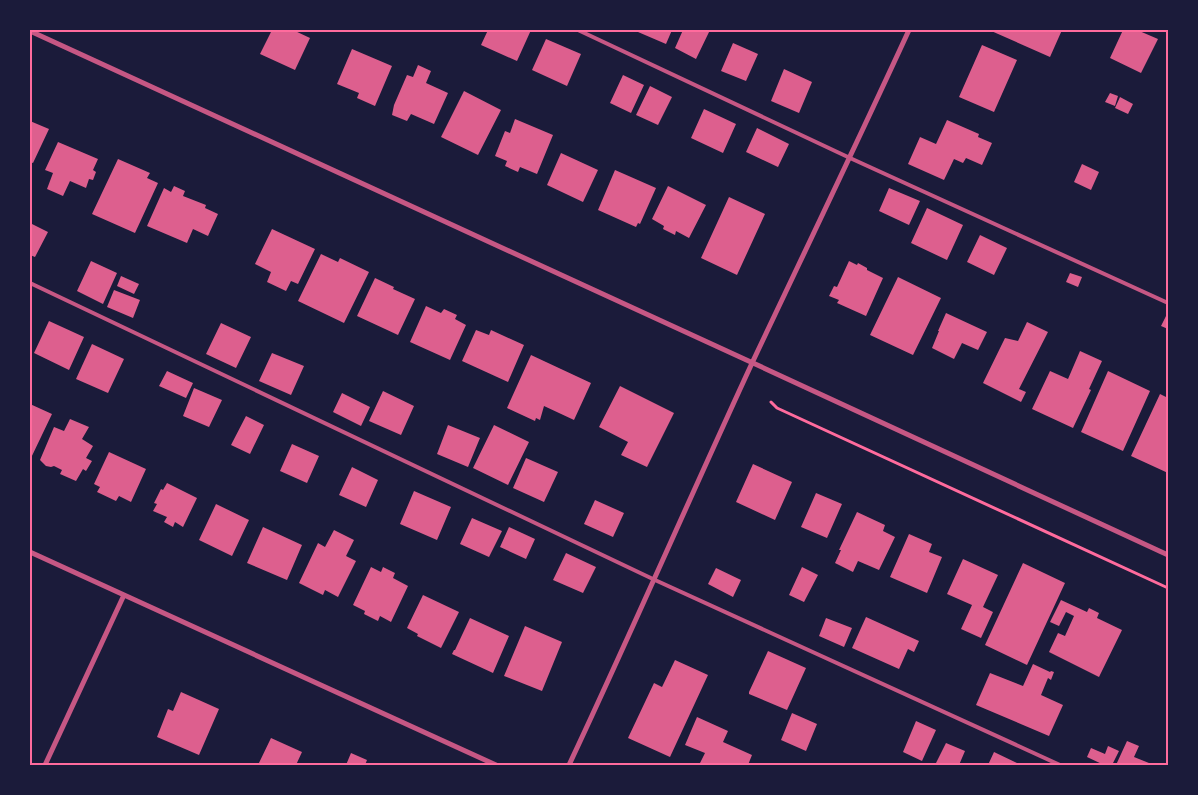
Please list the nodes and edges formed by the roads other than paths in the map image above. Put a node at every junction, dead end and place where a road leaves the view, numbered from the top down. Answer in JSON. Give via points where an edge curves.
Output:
{"nodes":[{"id":1,"x":578,"y":30,"type":"edge"},
{"id":2,"x":909,"y":30,"type":"edge"},
{"id":3,"x":30,"y":31,"type":"edge"},
{"id":4,"x":850,"y":158,"type":"junction"},
{"id":5,"x":30,"y":283,"type":"edge"},
{"id":6,"x":1168,"y":303,"type":"edge"},
{"id":7,"x":753,"y":363,"type":"junction"},
{"id":8,"x":30,"y":552,"type":"edge"},
{"id":9,"x":1168,"y":555,"type":"edge"},
{"id":10,"x":655,"y":580,"type":"junction"},
{"id":11,"x":124,"y":595,"type":"junction"},
{"id":12,"x":45,"y":765,"type":"edge"},
{"id":13,"x":496,"y":765,"type":"edge"},
{"id":14,"x":569,"y":765,"type":"edge"},
{"id":15,"x":1060,"y":765,"type":"edge"}],
"edges":[{"from":1,"to":4,"type":"lane"},
{"from":2,"to":4,"type":"street"},
{"from":3,"to":7,"type":"street"},
{"from":4,"to":6,"type":"lane"},
{"from":4,"to":7,"type":"street"},
{"from":5,"to":10,"type":"lane"},
{"from":7,"to":9,"type":"street"},
{"from":7,"to":10,"type":"street"},
{"from":8,"to":11,"type":"street"},
{"from":10,"to":14,"type":"street"},
{"from":10,"to":15,"type":"lane"},
{"from":11,"to":12,"type":"street"},
{"from":11,"to":13,"type":"street"}]}
